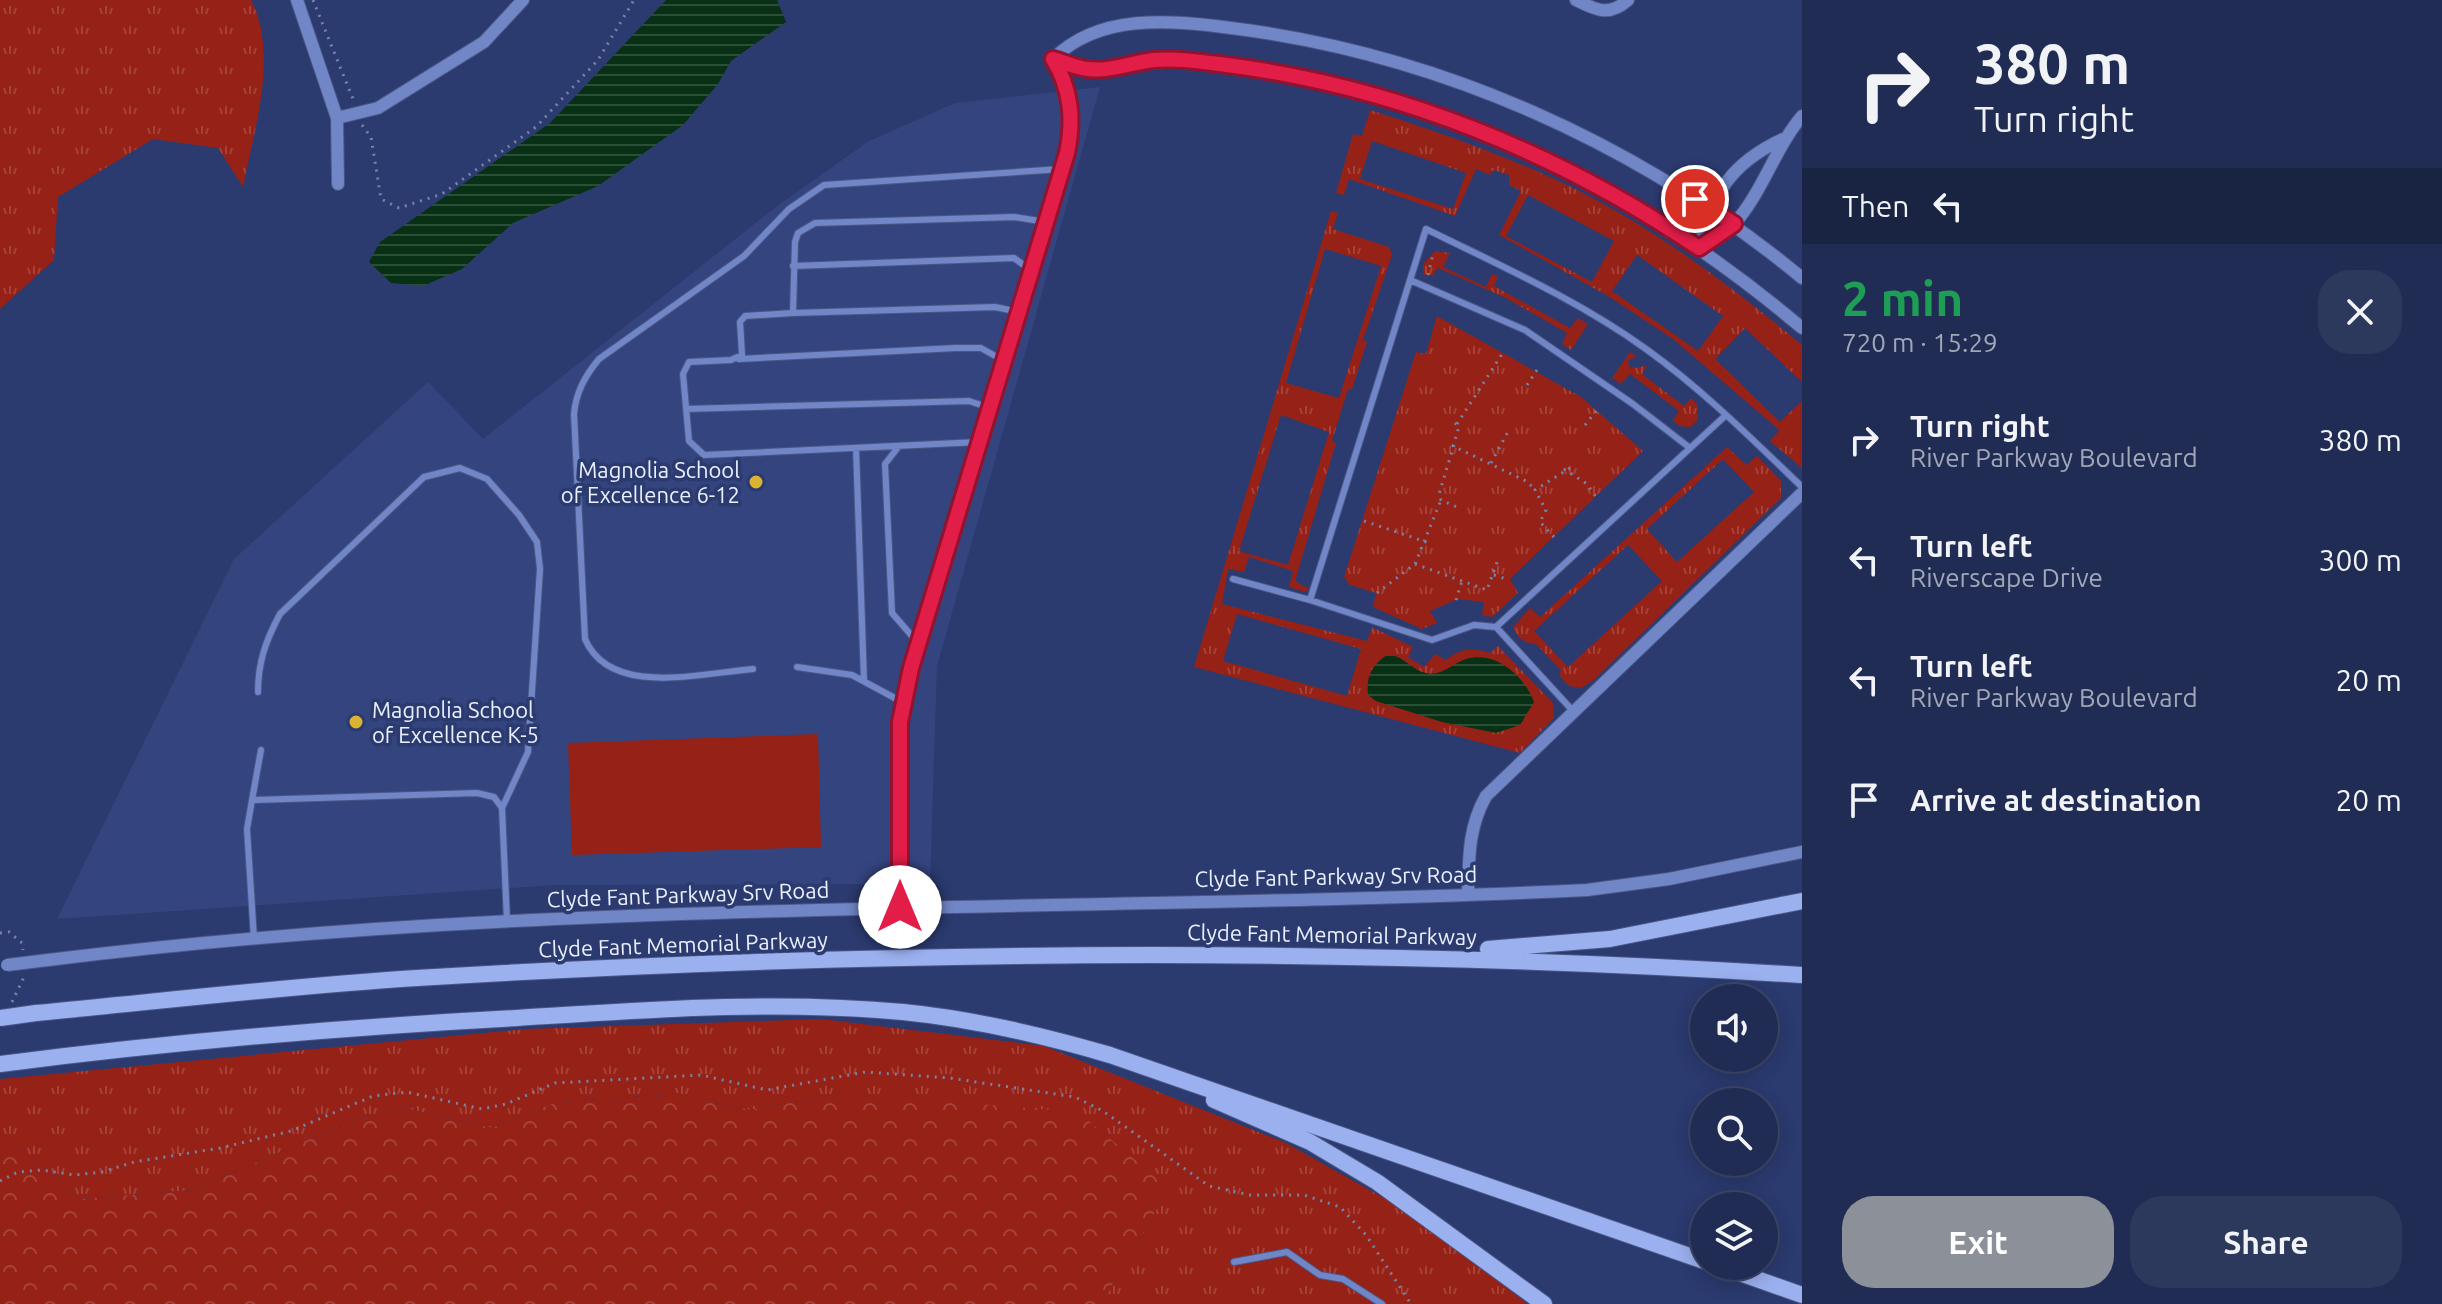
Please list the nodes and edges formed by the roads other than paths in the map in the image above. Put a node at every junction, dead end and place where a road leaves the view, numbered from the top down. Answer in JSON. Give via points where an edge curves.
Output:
{"nodes":[{"id":1,"x":297,"y":0,"type":"edge"},
{"id":2,"x":523,"y":0,"type":"edge"},
{"id":3,"x":1576,"y":0,"type":"edge"},
{"id":4,"x":1628,"y":0,"type":"edge"},
{"id":5,"x":1053,"y":59,"type":"junction"},
{"id":6,"x":1802,"y":116,"type":"edge"},
{"id":7,"x":337,"y":118,"type":"junction"},
{"id":8,"x":1783,"y":139,"type":"junction"},
{"id":9,"x":1062,"y":169,"type":"junction"},
{"id":10,"x":338,"y":184,"type":"dead end"},
{"id":11,"x":1709,"y":208,"type":"junction"},
{"id":12,"x":1046,"y":222,"type":"junction"},
{"id":13,"x":1734,"y":224,"type":"junction"},
{"id":14,"x":1699,"y":248,"type":"junction"},
{"id":15,"x":793,"y":266,"type":"junction"},
{"id":16,"x":1032,"y":271,"type":"junction"},
{"id":17,"x":1802,"y":278,"type":"edge"},
{"id":18,"x":1410,"y":280,"type":"junction"},
{"id":19,"x":1019,"y":312,"type":"junction"},
{"id":20,"x":793,"y":313,"type":"junction"},
{"id":21,"x":1802,"y":328,"type":"edge"},
{"id":22,"x":738,"y":359,"type":"junction"},
{"id":23,"x":1004,"y":361,"type":"junction"},
{"id":24,"x":990,"y":408,"type":"junction"},
{"id":25,"x":686,"y":409,"type":"junction"},
{"id":26,"x":1726,"y":415,"type":"junction"},
{"id":27,"x":980,"y":442,"type":"junction"},
{"id":28,"x":899,"y":446,"type":"junction"},
{"id":29,"x":856,"y":448,"type":"junction"},
{"id":30,"x":1690,"y":448,"type":"junction"},
{"id":31,"x":1802,"y":487,"type":"edge"},
{"id":32,"x":1802,"y":493,"type":"edge"},
{"id":33,"x":1233,"y":579,"type":"dead end"},
{"id":34,"x":1310,"y":600,"type":"junction"},
{"id":35,"x":1496,"y":627,"type":"junction"},
{"id":36,"x":919,"y":643,"type":"junction"},
{"id":37,"x":797,"y":667,"type":"dead end"},
{"id":38,"x":753,"y":669,"type":"dead end"},
{"id":39,"x":864,"y":681,"type":"junction"},
{"id":40,"x":258,"y":692,"type":"dead end"},
{"id":41,"x":904,"y":703,"type":"junction"},
{"id":42,"x":1573,"y":711,"type":"junction"},
{"id":43,"x":261,"y":750,"type":"dead end"},
{"id":44,"x":252,"y":800,"type":"junction"},
{"id":45,"x":502,"y":808,"type":"junction"},
{"id":46,"x":1802,"y":852,"type":"edge"},
{"id":47,"x":1468,"y":894,"type":"junction"},
{"id":48,"x":1802,"y":901,"type":"edge"},
{"id":49,"x":900,"y":907,"type":"junction"},
{"id":50,"x":507,"y":921,"type":"junction"},
{"id":51,"x":254,"y":939,"type":"junction"},
{"id":52,"x":1417,"y":956,"type":"junction"},
{"id":53,"x":3,"y":966,"type":"edge"},
{"id":54,"x":1802,"y":975,"type":"edge"},
{"id":55,"x":0,"y":1018,"type":"edge"},
{"id":56,"x":1110,"y":1055,"type":"junction"},
{"id":57,"x":4,"y":1063,"type":"edge"},
{"id":58,"x":1690,"y":1256,"type":"edge"},
{"id":59,"x":1234,"y":1262,"type":"dead end"},
{"id":60,"x":1760,"y":1280,"type":"edge"},
{"id":61,"x":1802,"y":1295,"type":"edge"},
{"id":62,"x":1382,"y":1304,"type":"edge"},
{"id":63,"x":1544,"y":1304,"type":"edge"}],
"edges":[{"from":1,"to":7,"type":"street"},
{"from":2,"to":7,"type":"street","via":[[484,42],[378,108]]},
{"from":3,"to":4,"type":"street","via":[[1604,12]]},
{"from":5,"to":9,"type":"street","via":[[1066,81],[1071,110]]},
{"from":5,"to":11,"type":"street","via":[[1072,39],[1140,22],[1198,23],[1336,46],[1434,73],[1535,113],[1636,163]]},
{"from":5,"to":14,"type":"street","via":[[1088,69],[1196,61],[1379,96],[1553,162]]},
{"from":6,"to":8,"type":"street"},
{"from":7,"to":10,"type":"street"},
{"from":8,"to":11,"type":"street","via":[[1734,173]]},
{"from":8,"to":13,"type":"street","via":[[1774,163]]},
{"from":9,"to":12,"type":"street"},
{"from":9,"to":38,"type":"lane","via":[[824,185],[789,209],[744,256],[599,359],[586,375],[574,414],[585,639],[590,651],[605,667],[642,678]]},
{"from":11,"to":13,"type":"street"},
{"from":11,"to":14,"type":"street"},
{"from":12,"to":15,"type":"lane","via":[[1014,217],[815,223],[798,233]]},
{"from":12,"to":16,"type":"street"},
{"from":13,"to":14,"type":"street"},
{"from":13,"to":17,"type":"street"},
{"from":14,"to":21,"type":"street"},
{"from":15,"to":16,"type":"lane","via":[[1014,258]]},
{"from":15,"to":20,"type":"lane"},
{"from":16,"to":19,"type":"street"},
{"from":18,"to":26,"type":"lane","via":[[1426,229],[1547,286],[1646,349]]},
{"from":18,"to":30,"type":"lane","via":[[1525,330]]},
{"from":18,"to":34,"type":"lane"},
{"from":19,"to":20,"type":"lane","via":[[995,307]]},
{"from":19,"to":23,"type":"street"},
{"from":20,"to":22,"type":"lane","via":[[745,316]]},
{"from":22,"to":23,"type":"lane","via":[[981,348]]},
{"from":22,"to":25,"type":"lane","via":[[689,362]]},
{"from":23,"to":24,"type":"street"},
{"from":24,"to":25,"type":"lane","via":[[960,401]]},
{"from":24,"to":27,"type":"street"},
{"from":25,"to":29,"type":"lane","via":[[689,441],[704,455]]},
{"from":26,"to":30,"type":"lane"},
{"from":26,"to":31,"type":"lane"},
{"from":27,"to":28,"type":"lane"},
{"from":27,"to":36,"type":"street"},
{"from":28,"to":29,"type":"lane"},
{"from":28,"to":36,"type":"lane","via":[[885,464],[892,613]]},
{"from":29,"to":39,"type":"lane"},
{"from":30,"to":35,"type":"lane"},
{"from":32,"to":42,"type":"street"},
{"from":33,"to":34,"type":"lane"},
{"from":34,"to":35,"type":"lane","via":[[1432,640],[1474,625]]},
{"from":35,"to":42,"type":"lane"},
{"from":36,"to":41,"type":"street"},
{"from":37,"to":39,"type":"lane"},
{"from":39,"to":41,"type":"lane"},
{"from":40,"to":45,"type":"lane","via":[[265,642],[280,614],[413,487],[424,477],[460,468],[487,479],[537,542],[540,569],[528,752]]},
{"from":41,"to":49,"type":"street"},
{"from":42,"to":47,"type":"street","via":[[1486,796],[1470,838]]},
{"from":43,"to":44,"type":"lane"},
{"from":44,"to":45,"type":"lane","via":[[477,793],[494,797]]},
{"from":44,"to":51,"type":"lane","via":[[247,829]]},
{"from":45,"to":50,"type":"lane"},
{"from":46,"to":47,"type":"street","name":"Clyde Fant Parkway Srv Road","via":[[1625,886]]},
{"from":47,"to":49,"type":"street","name":"Clyde Fant Parkway Srv Road"},
{"from":48,"to":52,"type":"main road","via":[[1597,941]]},
{"from":49,"to":50,"type":"street","name":"Clyde Fant Parkway Srv Road"},
{"from":50,"to":51,"type":"street","name":"Clyde Fant Parkway Srv Road"},
{"from":51,"to":53,"type":"street","name":"Clyde Fant Parkway Srv Road","bridge":true},
{"from":52,"to":54,"type":"main road","name":"Clyde Fant Memorial Parkway"},
{"from":52,"to":55,"type":"main road","name":"Clyde Fant Memorial Parkway","bridge":true,"via":[[1177,954],[641,966],[318,985]]},
{"from":56,"to":57,"type":"main road","via":[[1017,1030],[905,1012],[762,1007],[292,1033]]},
{"from":56,"to":58,"type":"main road"},
{"from":56,"to":63,"type":"main road","via":[[1310,1142],[1420,1212]]},
{"from":59,"to":62,"type":"lane","via":[[1287,1252],[1320,1275],[1343,1279]]},
{"from":60,"to":61,"type":"main road"}]}
